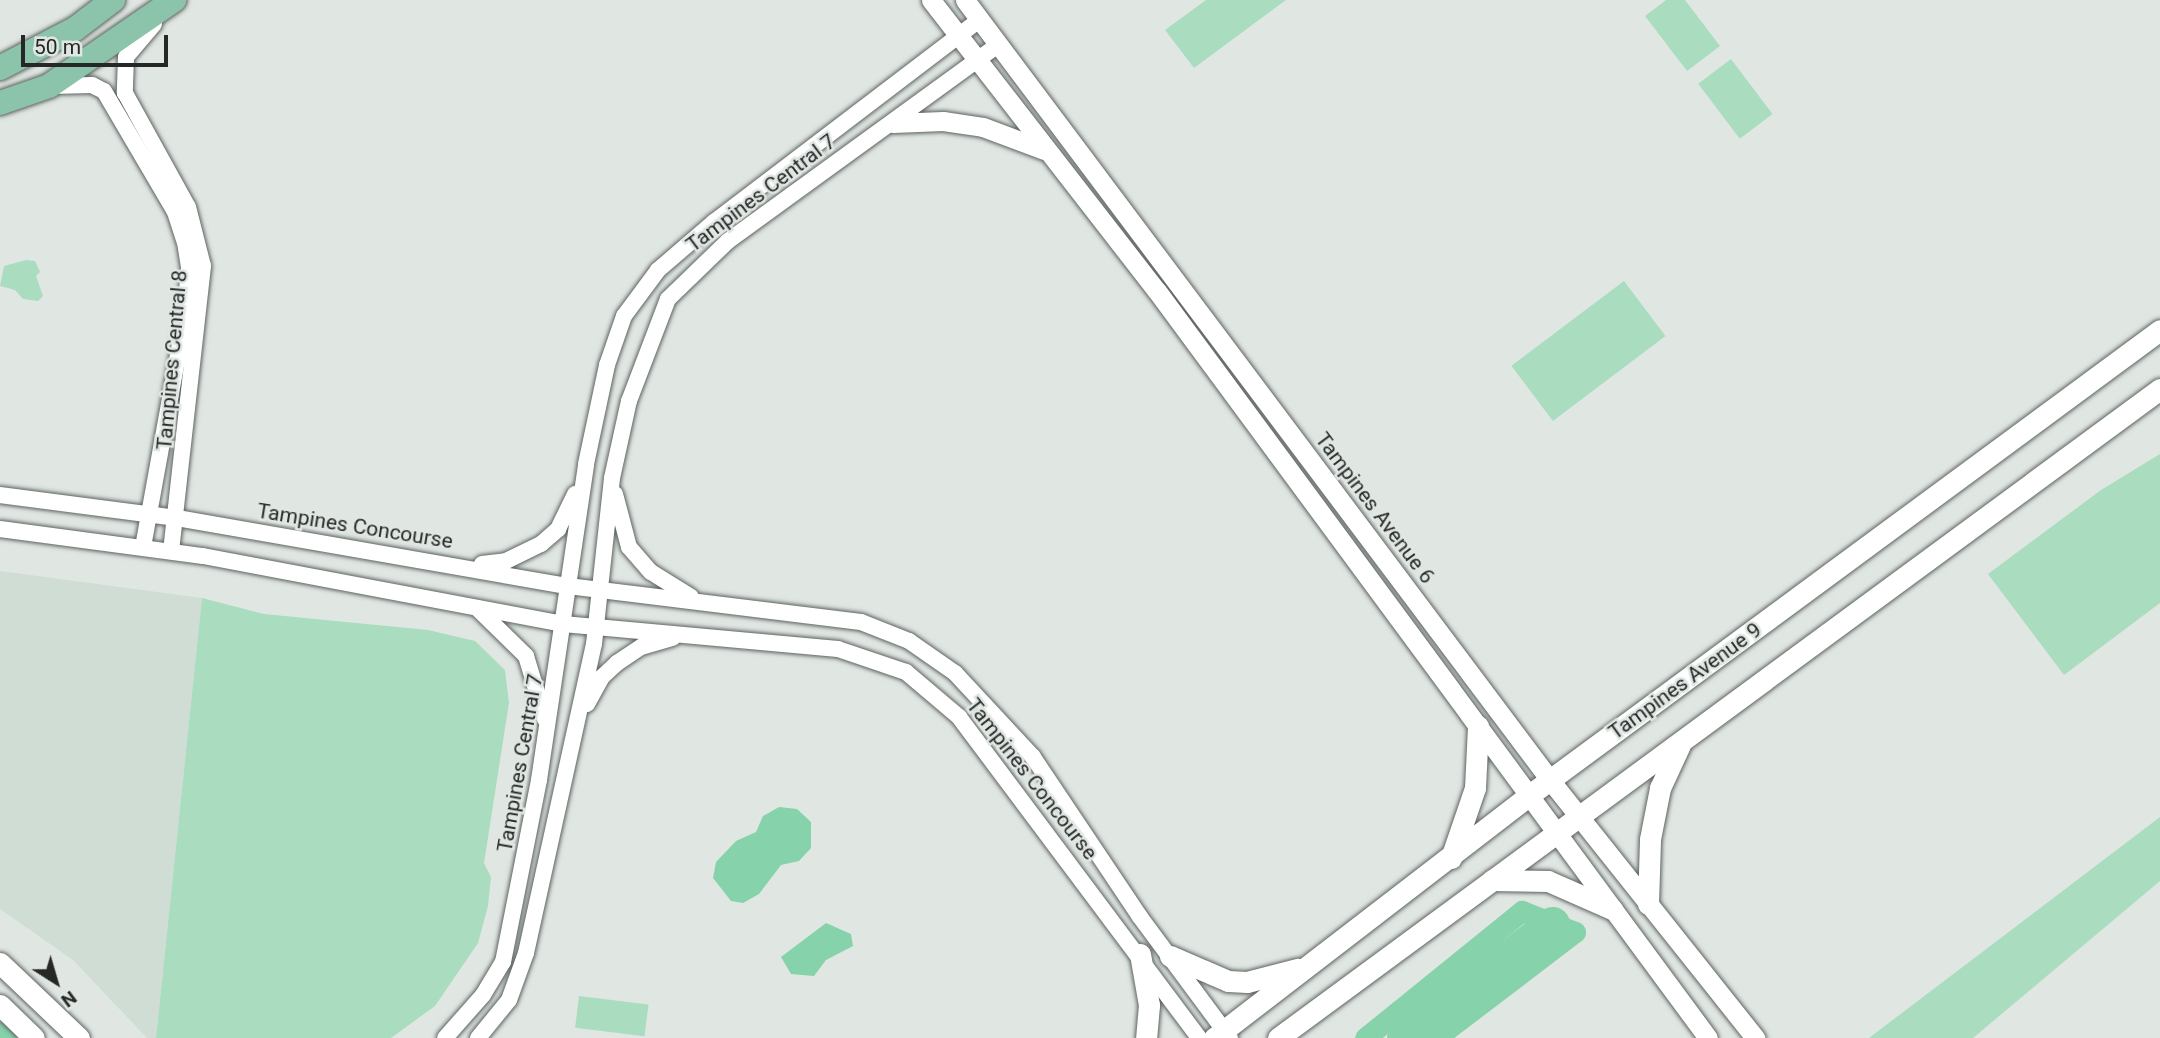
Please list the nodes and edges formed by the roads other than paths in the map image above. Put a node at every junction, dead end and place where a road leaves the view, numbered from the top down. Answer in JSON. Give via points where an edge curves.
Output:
{"nodes":[{"id":1,"x":113,"y":0,"type":"edge"},
{"id":2,"x":176,"y":0,"type":"edge"},
{"id":3,"x":931,"y":0,"type":"edge"},
{"id":4,"x":965,"y":0,"type":"edge"},
{"id":5,"x":979,"y":20,"type":"junction"},
{"id":6,"x":957,"y":36,"type":"junction"},
{"id":7,"x":998,"y":45,"type":"junction"},
{"id":8,"x":976,"y":61,"type":"junction"},
{"id":9,"x":0,"y":68,"type":"edge"},
{"id":10,"x":49,"y":86,"type":"junction"},
{"id":11,"x":0,"y":103,"type":"edge"},
{"id":12,"x":893,"y":122,"type":"junction"},
{"id":13,"x":1045,"y":150,"type":"junction"},
{"id":14,"x":2160,"y":330,"type":"edge"},
{"id":15,"x":2160,"y":389,"type":"edge"},
{"id":16,"x":584,"y":474,"type":"junction"},
{"id":17,"x":612,"y":478,"type":"junction"},
{"id":18,"x":0,"y":495,"type":"edge"},
{"id":19,"x":150,"y":514,"type":"junction"},
{"id":20,"x":177,"y":518,"type":"junction"},
{"id":21,"x":0,"y":529,"type":"edge"},
{"id":22,"x":143,"y":547,"type":"junction"},
{"id":23,"x":171,"y":551,"type":"junction"},
{"id":24,"x":470,"y":566,"type":"junction"},
{"id":25,"x":568,"y":586,"type":"junction"},
{"id":26,"x":599,"y":589,"type":"junction"},
{"id":27,"x":702,"y":603,"type":"junction"},
{"id":28,"x":475,"y":606,"type":"junction"},
{"id":29,"x":563,"y":624,"type":"junction"},
{"id":30,"x":596,"y":628,"type":"junction"},
{"id":31,"x":706,"y":634,"type":"junction"},
{"id":32,"x":578,"y":721,"type":"junction"},
{"id":33,"x":1478,"y":726,"type":"junction"},
{"id":34,"x":547,"y":728,"type":"junction"},
{"id":35,"x":1682,"y":740,"type":"junction"},
{"id":36,"x":1550,"y":780,"type":"junction"},
{"id":37,"x":1528,"y":796,"type":"junction"},
{"id":38,"x":1579,"y":817,"type":"junction"},
{"id":39,"x":1557,"y":834,"type":"junction"},
{"id":40,"x":1451,"y":860,"type":"junction"},
{"id":41,"x":1490,"y":880,"type":"junction"},
{"id":42,"x":1648,"y":904,"type":"junction"},
{"id":43,"x":1612,"y":909,"type":"junction"},
{"id":44,"x":1140,"y":954,"type":"junction"},
{"id":45,"x":1170,"y":956,"type":"junction"},
{"id":46,"x":0,"y":962,"type":"edge"},
{"id":47,"x":1306,"y":967,"type":"junction"},
{"id":48,"x":0,"y":1006,"type":"edge"},
{"id":49,"x":1223,"y":1035,"type":"edge"},
{"id":50,"x":34,"y":1038,"type":"edge"},
{"id":51,"x":79,"y":1038,"type":"edge"},
{"id":52,"x":445,"y":1038,"type":"edge"},
{"id":53,"x":478,"y":1038,"type":"edge"},
{"id":54,"x":1146,"y":1038,"type":"edge"},
{"id":55,"x":1199,"y":1038,"type":"edge"},
{"id":56,"x":1278,"y":1038,"type":"edge"},
{"id":57,"x":1708,"y":1038,"type":"edge"},
{"id":58,"x":1755,"y":1038,"type":"edge"}],
"edges":[{"from":1,"to":9,"type":"main road","via":[[75,29]]},
{"from":2,"to":10,"type":"main road"},
{"from":2,"to":20,"type":"street","name":"Tampines Central 8","via":[[131,49],[124,70],[125,93],[188,206],[203,266]]},
{"from":3,"to":6,"type":"street","name":"Tampines Avenue 6"},
{"from":4,"to":5,"type":"street","name":"Tampines Avenue 6"},
{"from":5,"to":6,"type":"street","name":"Tampines Central 7"},
{"from":5,"to":7,"type":"street","name":"Tampines Avenue 6"},
{"from":6,"to":8,"type":"street","name":"Tampines Avenue 6"},
{"from":6,"to":16,"type":"street","name":"Tampines Central 7","via":[[787,163],[658,270],[624,316],[607,365]]},
{"from":7,"to":8,"type":"street","name":"Tampines Central 7"},
{"from":7,"to":36,"type":"street","name":"Tampines Avenue 6"},
{"from":8,"to":12,"type":"street","name":"Tampines Central 7"},
{"from":8,"to":13,"type":"street","name":"Tampines Avenue 6"},
{"from":10,"to":11,"type":"main road"},
{"from":10,"to":19,"type":"street","name":"Tampines Central 8","via":[[92,85],[104,91],[175,212],[185,242],[189,268],[185,316]]},
{"from":12,"to":13,"type":"street","via":[[943,121],[983,127]]},
{"from":12,"to":17,"type":"street","name":"Tampines Central 7","via":[[728,241],[668,299],[629,401]]},
{"from":13,"to":33,"type":"street","name":"Tampines Avenue 6","via":[[1157,291]]},
{"from":14,"to":36,"type":"main road","name":"Tampines Avenue 9"},
{"from":15,"to":35,"type":"main road"},
{"from":16,"to":24,"type":"street","name":"Tampines Central 7","via":[[558,529],[541,544],[506,561]]},
{"from":16,"to":25,"type":"street","name":"Tampines Central 7"},
{"from":17,"to":26,"type":"street","name":"Tampines Central 7"},
{"from":17,"to":27,"type":"street","name":"Tampines Concourse","via":[[629,547],[651,572]]},
{"from":18,"to":19,"type":"street","name":"Tampines Concourse"},
{"from":19,"to":20,"type":"street","name":"Tampines Concourse"},
{"from":19,"to":22,"type":"street","name":"Tampines Central 8"},
{"from":20,"to":23,"type":"street","name":"Tampines Central 8"},
{"from":20,"to":24,"type":"street","name":"Tampines Concourse"},
{"from":21,"to":22,"type":"street","name":"Tampines Concourse"},
{"from":22,"to":23,"type":"street","name":"Tampines Concourse"},
{"from":23,"to":28,"type":"street","name":"Tampines Concourse"},
{"from":24,"to":25,"type":"street","name":"Tampines Concourse"},
{"from":25,"to":26,"type":"street","name":"Tampines Concourse"},
{"from":25,"to":29,"type":"street","name":"Tampines Central 7"},
{"from":26,"to":27,"type":"street","name":"Tampines Concourse"},
{"from":26,"to":30,"type":"street","name":"Tampines Central 7"},
{"from":27,"to":45,"type":"street","name":"Tampines Concourse","via":[[861,622],[909,641],[955,673],[1033,757]]},
{"from":28,"to":29,"type":"street","name":"Tampines Concourse"},
{"from":28,"to":34,"type":"street","via":[[526,656]]},
{"from":29,"to":30,"type":"street","name":"Tampines Concourse"},
{"from":29,"to":34,"type":"street","name":"Tampines Central 7"},
{"from":30,"to":31,"type":"street","name":"Tampines Concourse"},
{"from":30,"to":32,"type":"street","name":"Tampines Central 7"},
{"from":31,"to":32,"type":"street","name":"Tampines Central 7","via":[[641,646],[602,677]]},
{"from":31,"to":44,"type":"street","name":"Tampines Concourse","via":[[838,649],[906,672],[928,688],[959,717]]},
{"from":32,"to":53,"type":"street","name":"Tampines Central 7","via":[[526,953],[509,1000]]},
{"from":33,"to":37,"type":"street","name":"Tampines Avenue 6"},
{"from":33,"to":40,"type":"main road","via":[[1475,788]]},
{"from":34,"to":52,"type":"street","name":"Tampines Central 7","via":[[503,962],[483,995]]},
{"from":35,"to":38,"type":"main road"},
{"from":35,"to":42,"type":"main road","via":[[1660,788],[1650,839]]},
{"from":36,"to":37,"type":"main road","name":"Tampines Avenue 9"},
{"from":36,"to":38,"type":"street","name":"Tampines Avenue 6"},
{"from":37,"to":39,"type":"street","name":"Tampines Avenue 6"},
{"from":37,"to":40,"type":"main road","name":"Tampines Avenue 9"},
{"from":38,"to":39,"type":"main road"},
{"from":38,"to":42,"type":"street","name":"Tampines Avenue 6"},
{"from":39,"to":41,"type":"main road"},
{"from":39,"to":43,"type":"street","name":"Tampines Avenue 6"},
{"from":40,"to":47,"type":"main road","name":"Tampines Avenue 9"},
{"from":41,"to":43,"type":"main road","via":[[1548,881]]},
{"from":41,"to":56,"type":"main road"},
{"from":42,"to":58,"type":"street","name":"Tampines Avenue 6"},
{"from":43,"to":57,"type":"street","name":"Tampines Avenue 6"},
{"from":44,"to":54,"type":"main road","via":[[1149,1005]]},
{"from":44,"to":55,"type":"street","name":"Tampines Concourse"},
{"from":45,"to":47,"type":"main road","via":[[1194,970],[1247,982]]},
{"from":45,"to":49,"type":"street","name":"Tampines Concourse"},
{"from":46,"to":51,"type":"main road"},
{"from":47,"to":49,"type":"main road","name":"Tampines Avenue 9"},
{"from":48,"to":50,"type":"main road"}]}
